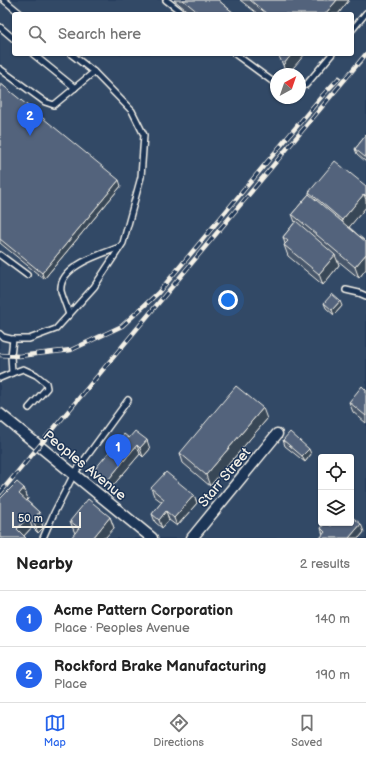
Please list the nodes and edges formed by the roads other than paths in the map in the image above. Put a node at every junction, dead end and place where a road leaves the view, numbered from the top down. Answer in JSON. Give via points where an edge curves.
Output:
{"nodes":[{"id":1,"x":4,"y":0,"type":"edge"},
{"id":2,"x":166,"y":0,"type":"edge"},
{"id":3,"x":19,"y":12,"type":"edge"},
{"id":4,"x":181,"y":12,"type":"edge"},
{"id":5,"x":366,"y":13,"type":"edge"},
{"id":6,"x":0,"y":27,"type":"edge"},
{"id":7,"x":354,"y":28,"type":"edge"},
{"id":8,"x":12,"y":37,"type":"edge"},
{"id":9,"x":35,"y":56,"type":"edge"},
{"id":10,"x":74,"y":56,"type":"edge"},
{"id":11,"x":238,"y":56,"type":"edge"},
{"id":12,"x":330,"y":56,"type":"edge"},
{"id":13,"x":0,"y":69,"type":"edge"},
{"id":14,"x":94,"y":72,"type":"junction"},
{"id":15,"x":270,"y":80,"type":"edge"},
{"id":16,"x":306,"y":85,"type":"edge"},
{"id":17,"x":75,"y":88,"type":"junction"},
{"id":18,"x":121,"y":247,"type":"junction"},
{"id":19,"x":0,"y":255,"type":"edge"},
{"id":20,"x":27,"y":275,"type":"dead end"},
{"id":21,"x":346,"y":290,"type":"dead end"},
{"id":22,"x":366,"y":296,"type":"edge"},
{"id":23,"x":69,"y":315,"type":"junction"},
{"id":24,"x":0,"y":334,"type":"edge"},
{"id":25,"x":13,"y":339,"type":"junction"},
{"id":26,"x":12,"y":373,"type":"junction"},
{"id":27,"x":0,"y":378,"type":"edge"},
{"id":28,"x":128,"y":400,"type":"dead end"},
{"id":29,"x":29,"y":408,"type":"dead end"},
{"id":30,"x":0,"y":414,"type":"edge"},
{"id":31,"x":277,"y":434,"type":"dead end"},
{"id":32,"x":74,"y":474,"type":"junction"},
{"id":33,"x":43,"y":538,"type":"edge"},
{"id":34,"x":152,"y":538,"type":"edge"},
{"id":35,"x":192,"y":538,"type":"edge"}],
"edges":[{"from":1,"to":3,"type":"lane"},
{"from":2,"to":4,"type":"lane"},
{"from":5,"to":7,"type":"lane"},
{"from":6,"to":8,"type":"lane"},
{"from":9,"to":17,"type":"lane"},
{"from":10,"to":14,"type":"lane"},
{"from":11,"to":15,"type":"lane"},
{"from":12,"to":16,"type":"lane"},
{"from":13,"to":17,"type":"lane","via":[[54,105]]},
{"from":14,"to":17,"type":"lane"},
{"from":14,"to":18,"type":"lane","via":[[132,111],[144,135],[141,177]]},
{"from":18,"to":23,"type":"lane","via":[[94,287]]},
{"from":18,"to":23,"type":"lane","via":[[77,265],[67,274],[62,281],[61,290]]},
{"from":19,"to":20,"type":"lane"},
{"from":21,"to":22,"type":"lane"},
{"from":23,"to":25,"type":"lane","via":[[56,329],[29,339]]},
{"from":24,"to":25,"type":"lane"},
{"from":25,"to":26,"type":"lane"},
{"from":26,"to":27,"type":"lane"},
{"from":26,"to":29,"type":"lane","via":[[23,369],[46,383],[47,388]]},
{"from":28,"to":32,"type":"lane"},
{"from":30,"to":32,"type":"street","name":"Peoples Avenue"},
{"from":31,"to":35,"type":"street","name":"Starr Street"},
{"from":32,"to":33,"type":"lane"},
{"from":32,"to":34,"type":"street","name":"Peoples Avenue"}]}
